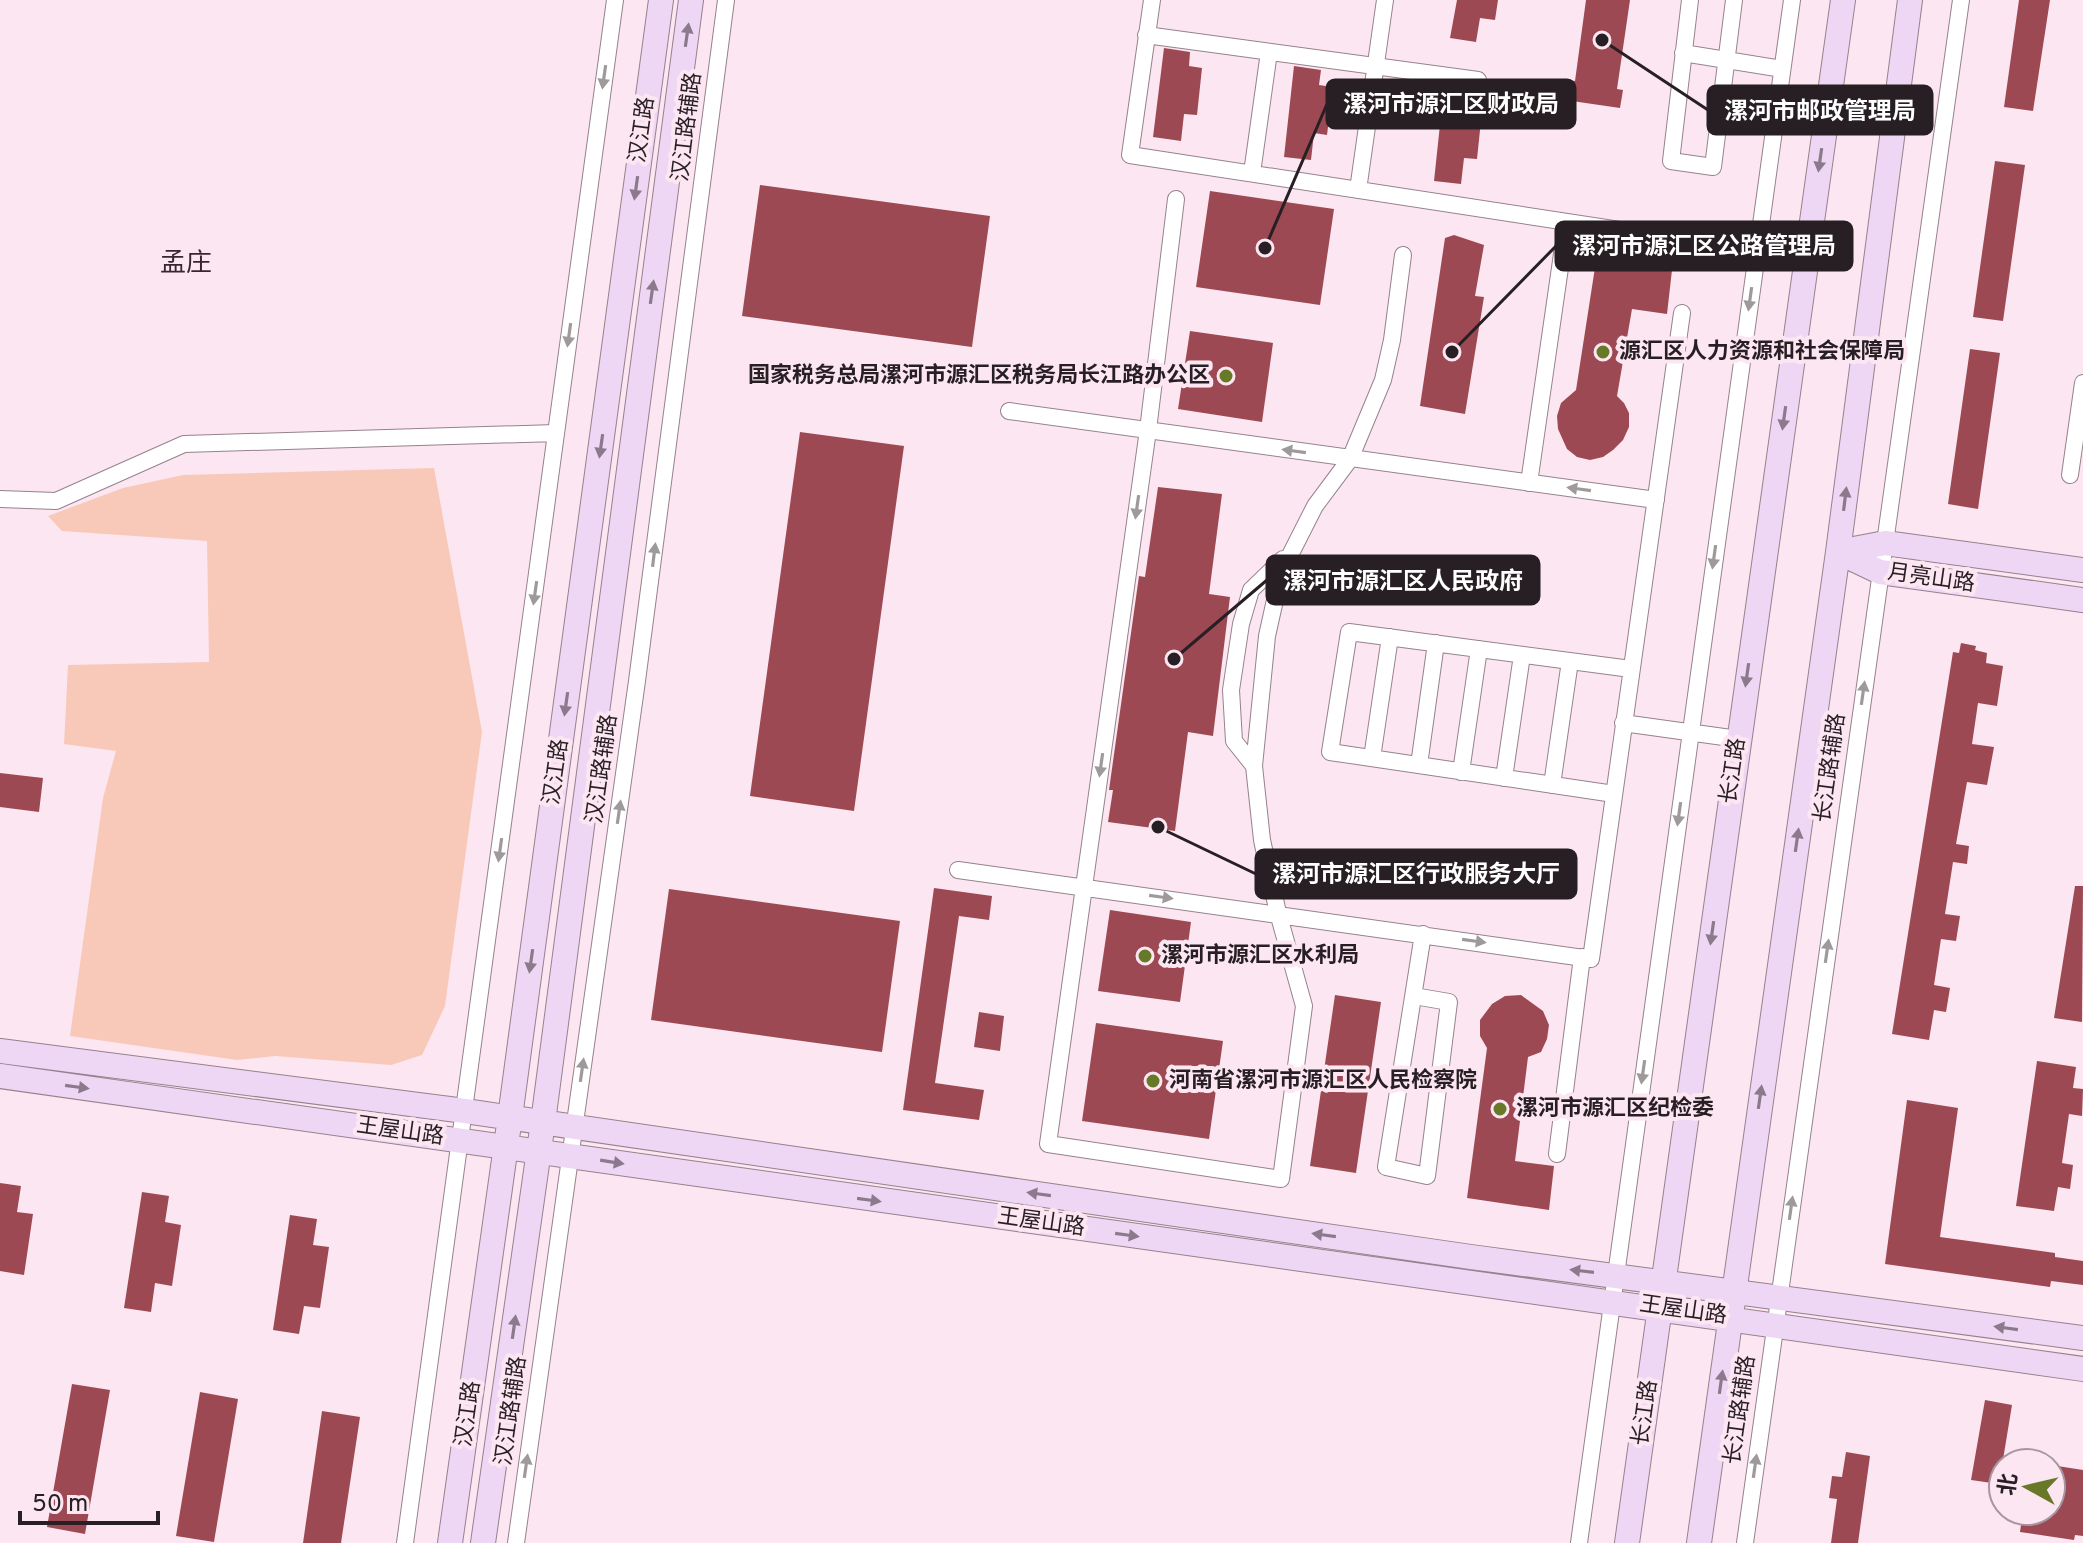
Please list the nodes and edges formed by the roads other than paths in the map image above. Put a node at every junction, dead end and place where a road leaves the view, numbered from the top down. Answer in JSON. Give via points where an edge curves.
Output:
{"nodes":[{"id":1,"x":615,"y":0,"type":"edge"},
{"id":2,"x":661,"y":0,"type":"edge"},
{"id":3,"x":691,"y":0,"type":"edge"},
{"id":4,"x":726,"y":0,"type":"edge"},
{"id":5,"x":1152,"y":0,"type":"edge"},
{"id":6,"x":1385,"y":0,"type":"edge"},
{"id":7,"x":1690,"y":0,"type":"edge"},
{"id":8,"x":1734,"y":0,"type":"edge"},
{"id":9,"x":1792,"y":0,"type":"edge"},
{"id":10,"x":1843,"y":0,"type":"edge"},
{"id":11,"x":1910,"y":0,"type":"edge"},
{"id":12,"x":1961,"y":0,"type":"edge"},
{"id":13,"x":1146,"y":35,"type":"junction"},
{"id":14,"x":1269,"y":52,"type":"junction"},
{"id":15,"x":1683,"y":53,"type":"junction"},
{"id":16,"x":1727,"y":60,"type":"junction"},
{"id":17,"x":1375,"y":66,"type":"junction"},
{"id":18,"x":1782,"y":69,"type":"junction"},
{"id":19,"x":1478,"y":80,"type":"dead end"},
{"id":20,"x":1252,"y":173,"type":"junction"},
{"id":21,"x":1358,"y":190,"type":"junction"},
{"id":22,"x":1176,"y":199,"type":"dead end"},
{"id":23,"x":1563,"y":247,"type":"dead end"},
{"id":24,"x":1757,"y":251,"type":"junction"},
{"id":25,"x":1403,"y":255,"type":"dead end"},
{"id":26,"x":1682,"y":313,"type":"dead end"},
{"id":27,"x":2083,"y":383,"type":"edge"},
{"id":28,"x":1009,"y":411,"type":"dead end"},
{"id":29,"x":1148,"y":430,"type":"junction"},
{"id":30,"x":556,"y":433,"type":"junction"},
{"id":31,"x":1350,"y":459,"type":"junction"},
{"id":32,"x":2070,"y":475,"type":"dead end"},
{"id":33,"x":1529,"y":483,"type":"junction"},
{"id":34,"x":0,"y":499,"type":"edge"},
{"id":35,"x":1656,"y":500,"type":"junction"},
{"id":36,"x":1885,"y":543,"type":"junction"},
{"id":37,"x":1292,"y":551,"type":"junction"},
{"id":38,"x":1838,"y":552,"type":"junction"},
{"id":39,"x":2083,"y":570,"type":"edge"},
{"id":40,"x":1880,"y":572,"type":"junction"},
{"id":41,"x":2083,"y":600,"type":"edge"},
{"id":42,"x":1390,"y":637,"type":"junction"},
{"id":43,"x":1436,"y":643,"type":"junction"},
{"id":44,"x":1479,"y":649,"type":"junction"},
{"id":45,"x":1522,"y":655,"type":"junction"},
{"id":46,"x":1570,"y":661,"type":"junction"},
{"id":47,"x":1631,"y":669,"type":"junction"},
{"id":48,"x":1623,"y":723,"type":"junction"},
{"id":49,"x":1690,"y":732,"type":"junction"},
{"id":50,"x":1738,"y":739,"type":"junction"},
{"id":51,"x":1372,"y":758,"type":"junction"},
{"id":52,"x":1419,"y":765,"type":"junction"},
{"id":53,"x":1254,"y":766,"type":"junction"},
{"id":54,"x":1461,"y":772,"type":"junction"},
{"id":55,"x":1504,"y":778,"type":"junction"},
{"id":56,"x":1552,"y":785,"type":"junction"},
{"id":57,"x":1614,"y":794,"type":"junction"},
{"id":58,"x":958,"y":870,"type":"dead end"},
{"id":59,"x":1084,"y":886,"type":"junction"},
{"id":60,"x":1278,"y":913,"type":"junction"},
{"id":61,"x":1423,"y":934,"type":"junction"},
{"id":62,"x":1582,"y":957,"type":"junction"},
{"id":63,"x":1414,"y":996,"type":"junction"},
{"id":64,"x":0,"y":1051,"type":"edge"},
{"id":65,"x":0,"y":1076,"type":"edge"},
{"id":66,"x":465,"y":1111,"type":"junction"},
{"id":67,"x":510,"y":1117,"type":"junction"},
{"id":68,"x":543,"y":1122,"type":"junction"},
{"id":69,"x":574,"y":1126,"type":"junction"},
{"id":70,"x":461,"y":1140,"type":"junction"},
{"id":71,"x":506,"y":1146,"type":"junction"},
{"id":72,"x":539,"y":1151,"type":"junction"},
{"id":73,"x":1557,"y":1154,"type":"dead end"},
{"id":74,"x":569,"y":1156,"type":"junction"},
{"id":75,"x":1615,"y":1275,"type":"junction"},
{"id":76,"x":1664,"y":1281,"type":"junction"},
{"id":77,"x":1732,"y":1291,"type":"junction"},
{"id":78,"x":1778,"y":1296,"type":"junction"},
{"id":79,"x":1611,"y":1301,"type":"junction"},
{"id":80,"x":1660,"y":1308,"type":"junction"},
{"id":81,"x":1729,"y":1318,"type":"junction"},
{"id":82,"x":1774,"y":1324,"type":"junction"},
{"id":83,"x":2083,"y":1338,"type":"edge"},
{"id":84,"x":2083,"y":1369,"type":"edge"},
{"id":85,"x":405,"y":1543,"type":"edge"},
{"id":86,"x":450,"y":1543,"type":"edge"},
{"id":87,"x":483,"y":1543,"type":"edge"},
{"id":88,"x":516,"y":1543,"type":"edge"},
{"id":89,"x":1579,"y":1543,"type":"edge"},
{"id":90,"x":1627,"y":1543,"type":"edge"},
{"id":91,"x":1699,"y":1543,"type":"edge"},
{"id":92,"x":1745,"y":1543,"type":"edge"}],
"edges":[{"from":1,"to":30,"type":"street","one_way":true},
{"from":2,"to":67,"type":"street","name":"汉江路","one_way":true},
{"from":68,"to":3,"type":"street","name":"汉江路","one_way":true},
{"from":69,"to":4,"type":"street","name":"汉江路辅路","one_way":true},
{"from":5,"to":13,"type":"street"},
{"from":6,"to":17,"type":"street"},
{"from":7,"to":15,"type":"street"},
{"from":8,"to":16,"type":"street"},
{"from":9,"to":18,"type":"street"},
{"from":10,"to":50,"type":"street","name":"长江路","one_way":true},
{"from":38,"to":11,"type":"street","one_way":true},
{"from":12,"to":36,"type":"street","name":"长江路辅路"},
{"from":13,"to":14,"type":"street"},
{"from":13,"to":20,"type":"street","via":[[1130,155]]},
{"from":14,"to":17,"type":"street"},
{"from":14,"to":20,"type":"street"},
{"from":15,"to":16,"type":"street"},
{"from":15,"to":16,"type":"street","via":[[1671,161],[1713,167]]},
{"from":16,"to":18,"type":"street"},
{"from":17,"to":19,"type":"street"},
{"from":17,"to":21,"type":"street"},
{"from":18,"to":24,"type":"street"},
{"from":20,"to":21,"type":"street"},
{"from":21,"to":24,"type":"street"},
{"from":22,"to":29,"type":"street"},
{"from":23,"to":33,"type":"street"},
{"from":24,"to":49,"type":"street","one_way":true},
{"from":25,"to":31,"type":"street","via":[[1383,380]]},
{"from":26,"to":35,"type":"street"},
{"from":27,"to":32,"type":"street"},
{"from":28,"to":29,"type":"street"},
{"from":31,"to":29,"type":"street","one_way":true},
{"from":29,"to":59,"type":"street","one_way":true},
{"from":30,"to":34,"type":"street","via":[[184,444],[56,501]]},
{"from":30,"to":66,"type":"street","one_way":true},
{"from":31,"to":33,"type":"street"},
{"from":31,"to":37,"type":"street","via":[[1315,506]]},
{"from":35,"to":33,"type":"street","one_way":true},
{"from":35,"to":47,"type":"street"},
{"from":36,"to":38,"type":"street","name":"月亮山路"},
{"from":36,"to":39,"type":"street","name":"月亮山路"},
{"from":36,"to":40,"type":"street","name":"长江路辅路"},
{"from":37,"to":53,"type":"street","via":[[1281,573],[1267,636]]},
{"from":37,"to":53,"type":"street","via":[[1251,590],[1241,624],[1231,690],[1234,741]]},
{"from":38,"to":40,"type":"street","name":"月亮山路"},
{"from":77,"to":38,"type":"street","one_way":true},
{"from":40,"to":41,"type":"street","name":"月亮山路"},
{"from":78,"to":40,"type":"street","name":"长江路辅路","one_way":true},
{"from":42,"to":43,"type":"street"},
{"from":42,"to":51,"type":"street"},
{"from":42,"to":51,"type":"street","via":[[1349,632],[1330,752]]},
{"from":43,"to":44,"type":"street"},
{"from":43,"to":52,"type":"street"},
{"from":44,"to":45,"type":"street"},
{"from":44,"to":54,"type":"street"},
{"from":45,"to":46,"type":"street"},
{"from":45,"to":55,"type":"street"},
{"from":46,"to":47,"type":"street"},
{"from":46,"to":56,"type":"street"},
{"from":47,"to":48,"type":"street"},
{"from":48,"to":49,"type":"street"},
{"from":48,"to":57,"type":"street"},
{"from":49,"to":50,"type":"street"},
{"from":49,"to":75,"type":"street","one_way":true},
{"from":50,"to":76,"type":"street","name":"长江路","one_way":true},
{"from":51,"to":52,"type":"street"},
{"from":52,"to":54,"type":"street"},
{"from":53,"to":60,"type":"street","via":[[1262,840]]},
{"from":54,"to":55,"type":"street"},
{"from":55,"to":56,"type":"street"},
{"from":56,"to":57,"type":"street"},
{"from":57,"to":62,"type":"street","via":[[1591,959]]},
{"from":58,"to":59,"type":"street"},
{"from":59,"to":60,"type":"street","one_way":true},
{"from":59,"to":60,"type":"street","via":[[1048,1144],[1281,1179],[1304,1006]]},
{"from":60,"to":61,"type":"street"},
{"from":61,"to":62,"type":"street","one_way":true},
{"from":61,"to":63,"type":"street"},
{"from":62,"to":73,"type":"street"},
{"from":63,"to":63,"type":"street","via":[[1386,1167],[1427,1176],[1449,1002]]},
{"from":64,"to":66,"type":"street","name":"王屋山路"},
{"from":65,"to":70,"type":"street","name":"王屋山路","one_way":true},
{"from":66,"to":67,"type":"street","name":"王屋山路"},
{"from":66,"to":70,"type":"street"},
{"from":67,"to":68,"type":"street","name":"王屋山路"},
{"from":67,"to":71,"type":"street","name":"汉江路"},
{"from":68,"to":69,"type":"street","name":"王屋山路"},
{"from":68,"to":72,"type":"street","name":"汉江路"},
{"from":69,"to":74,"type":"street","name":"汉江路辅路"},
{"from":75,"to":69,"type":"street","name":"王屋山路","one_way":true},
{"from":70,"to":71,"type":"street","name":"王屋山路"},
{"from":70,"to":85,"type":"street"},
{"from":71,"to":72,"type":"street","name":"王屋山路"},
{"from":71,"to":86,"type":"street","name":"汉江路"},
{"from":72,"to":74,"type":"street","name":"王屋山路"},
{"from":87,"to":72,"type":"street","name":"汉江路","one_way":true},
{"from":74,"to":79,"type":"street","name":"王屋山路","one_way":true},
{"from":88,"to":74,"type":"street","name":"汉江路辅路","one_way":true},
{"from":75,"to":76,"type":"street","name":"王屋山路"},
{"from":75,"to":79,"type":"street"},
{"from":76,"to":77,"type":"street","name":"王屋山路"},
{"from":76,"to":80,"type":"street","name":"长江路"},
{"from":77,"to":78,"type":"street","name":"王屋山路"},
{"from":77,"to":81,"type":"street"},
{"from":78,"to":82,"type":"street","name":"长江路辅路"},
{"from":83,"to":78,"type":"street","name":"王屋山路","one_way":true},
{"from":79,"to":80,"type":"street","name":"王屋山路"},
{"from":79,"to":89,"type":"street"},
{"from":80,"to":81,"type":"street","name":"王屋山路"},
{"from":80,"to":90,"type":"street","name":"长江路"},
{"from":81,"to":82,"type":"street","name":"王屋山路"},
{"from":91,"to":81,"type":"street","one_way":true},
{"from":82,"to":84,"type":"street","name":"王屋山路"},
{"from":92,"to":82,"type":"street","name":"长江路辅路","one_way":true}]}
